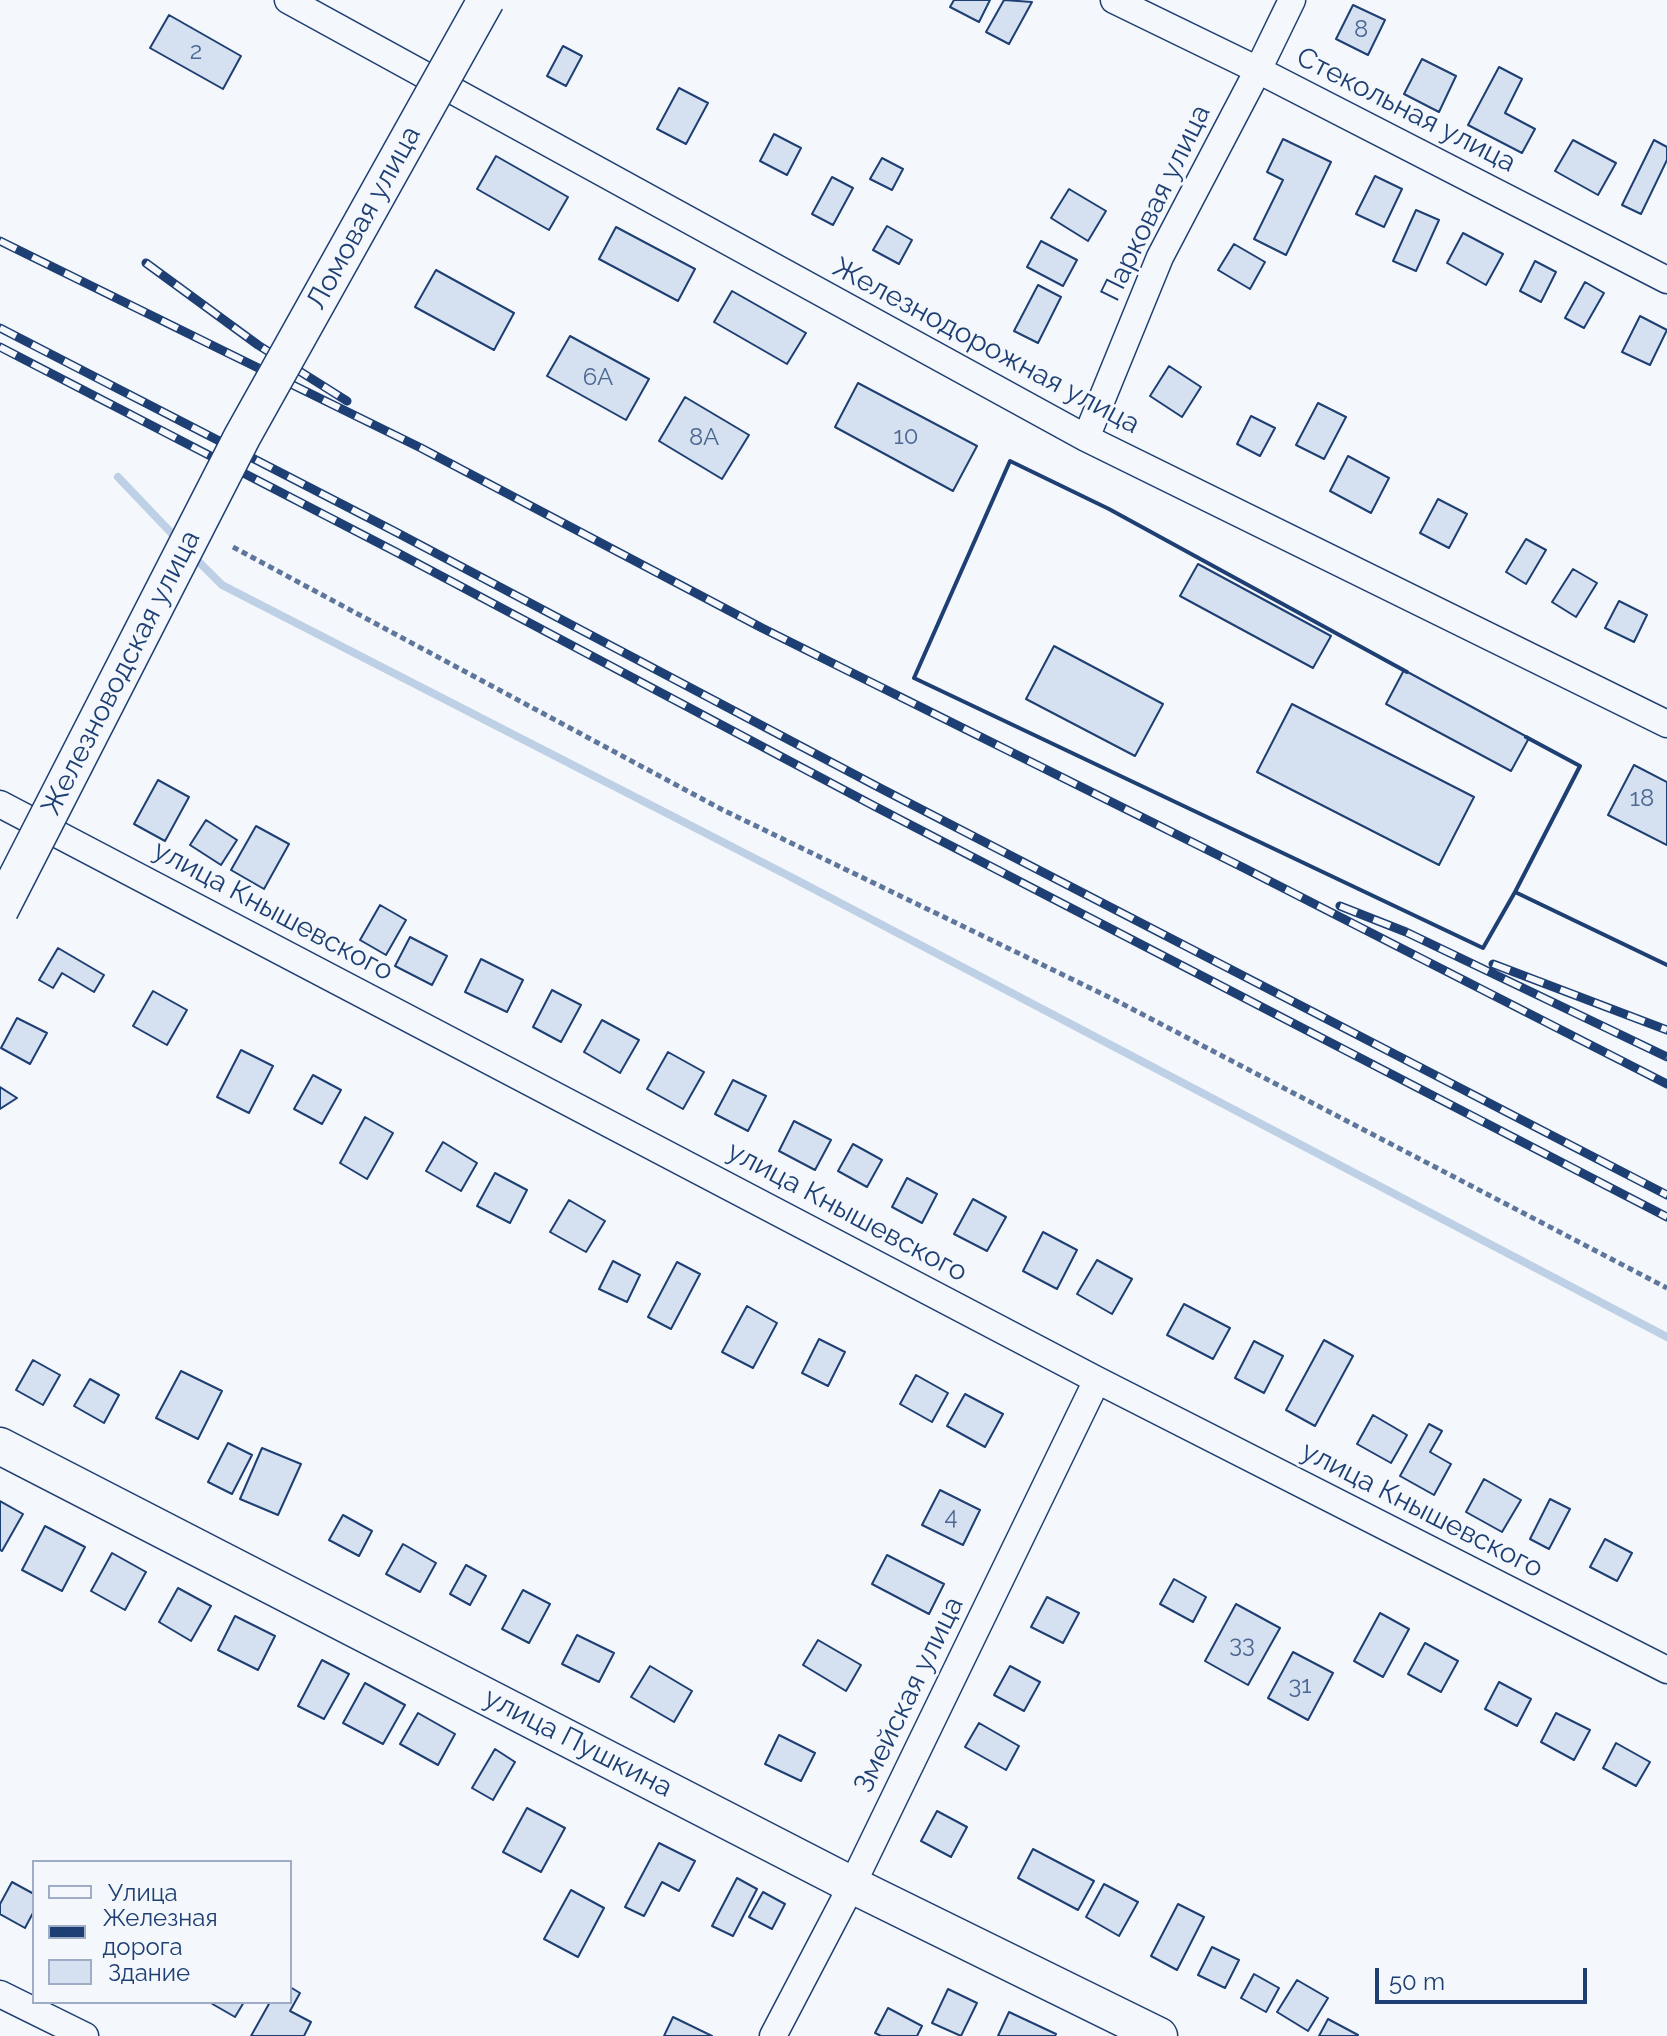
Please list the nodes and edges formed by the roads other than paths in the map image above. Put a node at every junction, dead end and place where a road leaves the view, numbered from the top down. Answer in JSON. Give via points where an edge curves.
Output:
{"nodes":[{"id":1,"x":288,"y":0,"type":"edge"},
{"id":2,"x":486,"y":0,"type":"edge"},
{"id":3,"x":1114,"y":0,"type":"edge"},
{"id":4,"x":1292,"y":0,"type":"edge"},
{"id":5,"x":1258,"y":70,"type":"junction"},
{"id":6,"x":1667,"y":280,"type":"edge"},
{"id":7,"x":242,"y":437,"type":"joint"},
{"id":8,"x":1086,"y":438,"type":"junction"},
{"id":9,"x":1667,"y":724,"type":"edge"},
{"id":10,"x":0,"y":804,"type":"edge"},
{"id":11,"x":0,"y":910,"type":"edge"},
{"id":12,"x":1097,"y":1380,"type":"junction"},
{"id":13,"x":0,"y":1446,"type":"edge"},
{"id":14,"x":1667,"y":1670,"type":"edge"},
{"id":15,"x":852,"y":1885,"type":"junction"},
{"id":16,"x":0,"y":1994,"type":"edge"},
{"id":17,"x":85,"y":2036,"type":"edge"},
{"id":18,"x":773,"y":2036,"type":"edge"},
{"id":19,"x":1159,"y":2036,"type":"edge"}],
"edges":[{"from":1,"to":8,"type":"street","name":"Железнодорожная улица"},
{"from":2,"to":7,"type":"main road","name":"Ломовая улица","bridge":true},
{"from":3,"to":5,"type":"street","name":"Стекольная улица"},
{"from":4,"to":5,"type":"street","name":"Парковая улица"},
{"from":5,"to":6,"type":"street","name":"Стекольная улица"},
{"from":5,"to":8,"type":"street","name":"Парковая улица","via":[[1160,257]]},
{"from":7,"to":11,"type":"main road","name":"Железноводская улица","bridge":true},
{"from":8,"to":9,"type":"street","name":"Железнодорожная улица"},
{"from":10,"to":12,"type":"street","name":"улица Кнышевского"},
{"from":12,"to":14,"type":"street","name":"улица Кнышевского"},
{"from":12,"to":15,"type":"street","name":"Змейская улица"},
{"from":13,"to":15,"type":"main road","name":"улица Пушкина"},
{"from":15,"to":18,"type":"street","name":"Змейская улица"},
{"from":15,"to":19,"type":"main road","name":"улица Пушкина"},
{"from":16,"to":17,"type":"street"}]}
